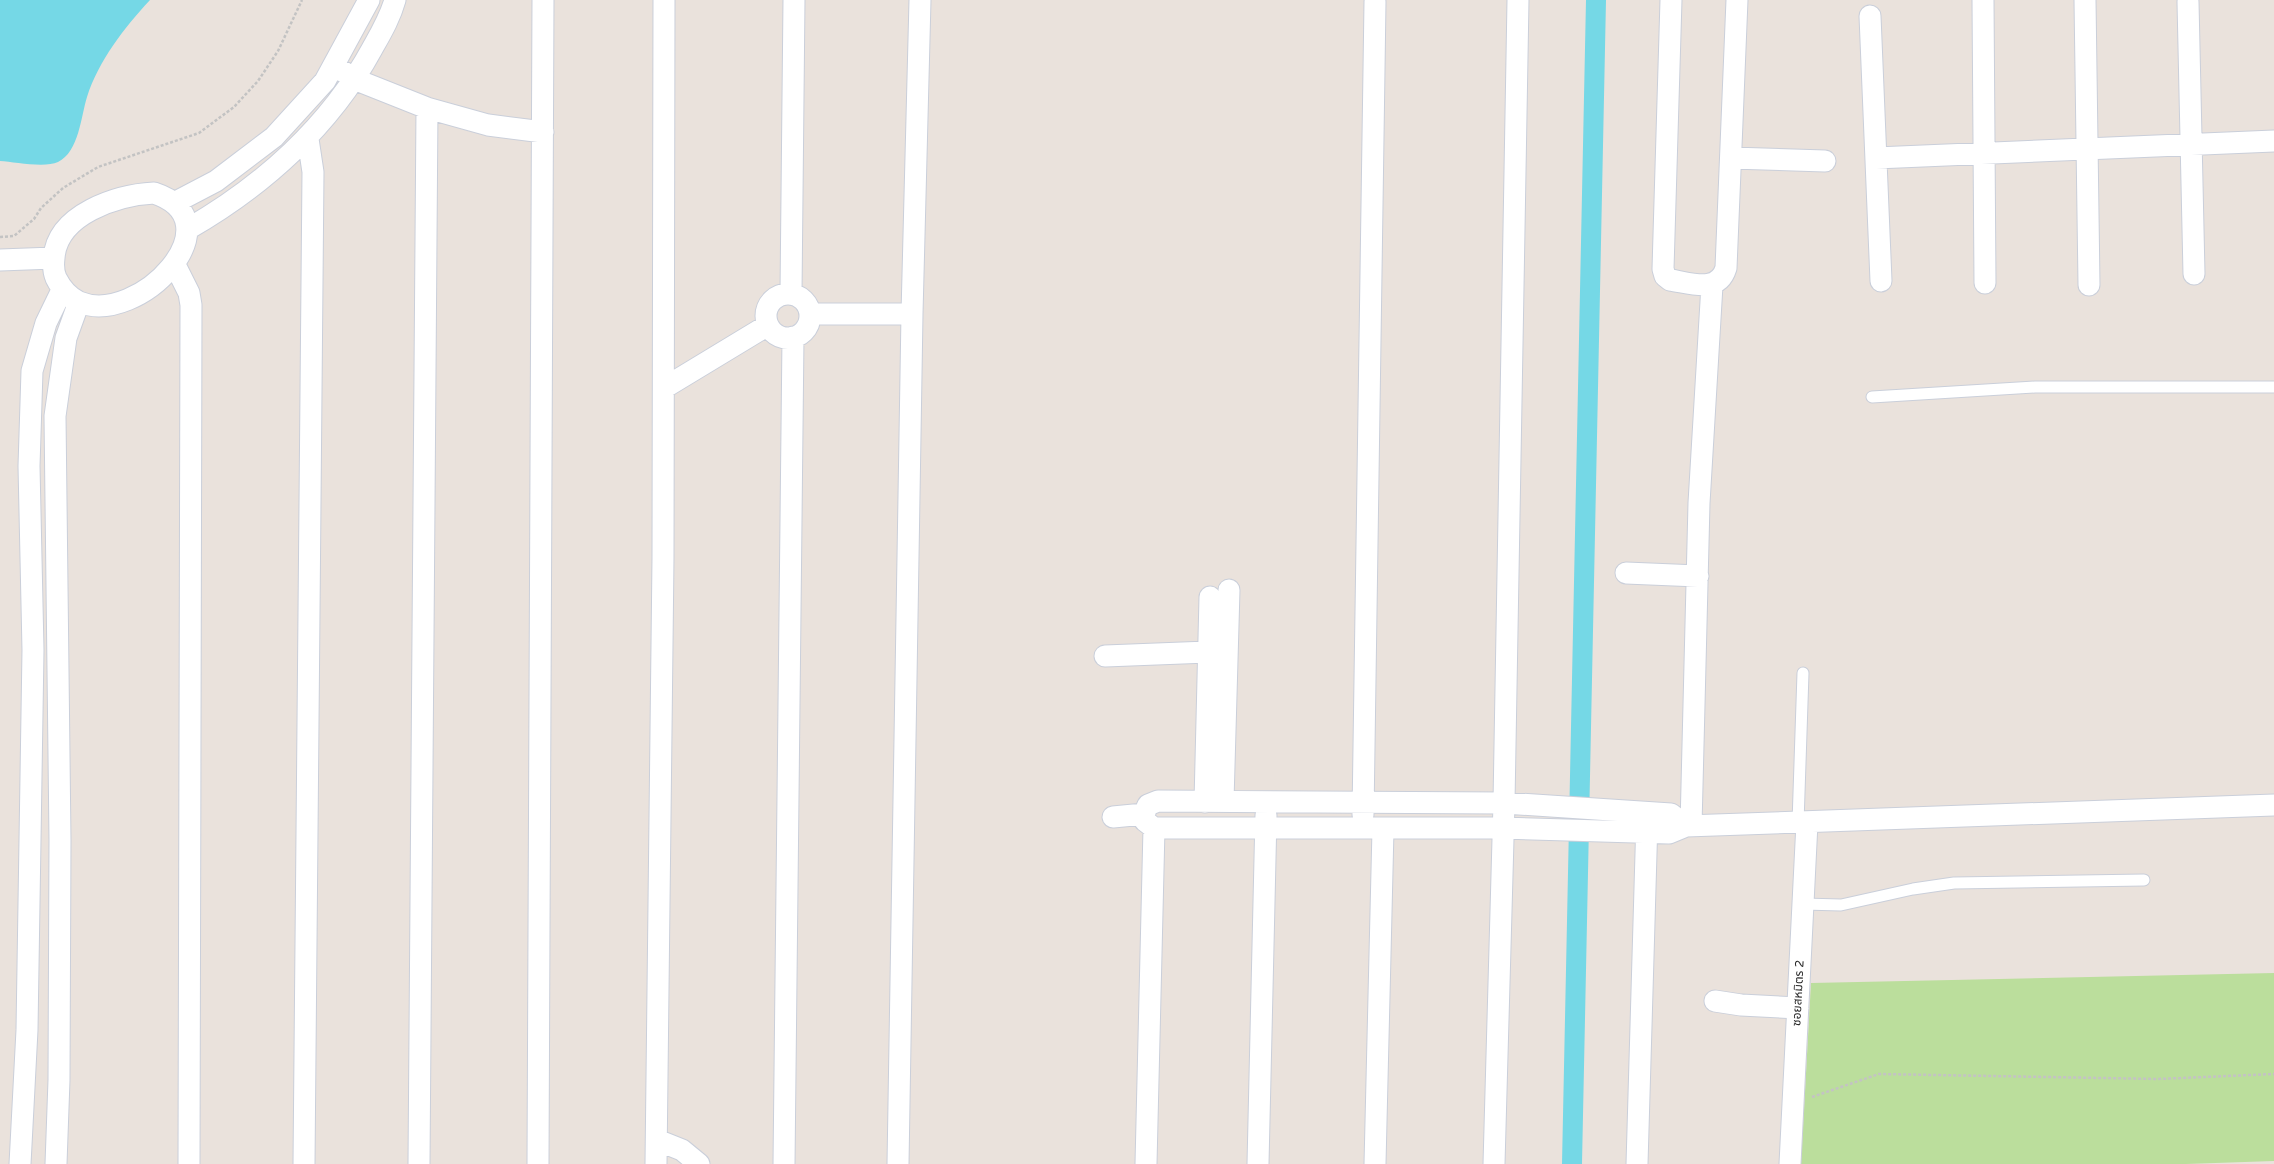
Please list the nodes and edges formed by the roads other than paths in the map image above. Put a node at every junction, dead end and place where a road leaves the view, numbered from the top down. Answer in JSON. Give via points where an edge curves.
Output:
{"nodes":[{"id":1,"x":369,"y":0,"type":"edge"},
{"id":2,"x":395,"y":0,"type":"edge"},
{"id":3,"x":543,"y":0,"type":"edge"},
{"id":4,"x":664,"y":0,"type":"edge"},
{"id":5,"x":794,"y":0,"type":"edge"},
{"id":6,"x":920,"y":0,"type":"edge"},
{"id":7,"x":1518,"y":0,"type":"edge"},
{"id":8,"x":1671,"y":0,"type":"edge"},
{"id":9,"x":1737,"y":0,"type":"edge"},
{"id":10,"x":1983,"y":0,"type":"edge"},
{"id":11,"x":2085,"y":0,"type":"edge"},
{"id":12,"x":1375,"y":2,"type":"dead end"},
{"id":13,"x":2188,"y":2,"type":"dead end"},
{"id":14,"x":1870,"y":16,"type":"dead end"},
{"id":15,"x":334,"y":64,"type":"junction"},
{"id":16,"x":354,"y":79,"type":"junction"},
{"id":17,"x":427,"y":108,"type":"junction"},
{"id":18,"x":543,"y":132,"type":"junction"},
{"id":19,"x":308,"y":139,"type":"junction"},
{"id":20,"x":2274,"y":141,"type":"edge"},
{"id":21,"x":2191,"y":144,"type":"junction"},
{"id":22,"x":2088,"y":149,"type":"junction"},
{"id":23,"x":1984,"y":153,"type":"junction"},
{"id":24,"x":1731,"y":158,"type":"junction"},
{"id":25,"x":1876,"y":158,"type":"junction"},
{"id":26,"x":1825,"y":161,"type":"dead end"},
{"id":27,"x":174,"y":203,"type":"junction"},
{"id":28,"x":188,"y":229,"type":"junction"},
{"id":29,"x":54,"y":258,"type":"junction"},
{"id":30,"x":0,"y":260,"type":"edge"},
{"id":31,"x":175,"y":265,"type":"junction"},
{"id":32,"x":2194,"y":274,"type":"dead end"},
{"id":33,"x":1881,"y":281,"type":"dead end"},
{"id":34,"x":1985,"y":283,"type":"dead end"},
{"id":35,"x":2089,"y":285,"type":"dead end"},
{"id":36,"x":1712,"y":286,"type":"junction"},
{"id":37,"x":791,"y":293,"type":"junction"},
{"id":38,"x":70,"y":296,"type":"junction"},
{"id":39,"x":810,"y":314,"type":"junction"},
{"id":40,"x":912,"y":314,"type":"junction"},
{"id":41,"x":768,"y":325,"type":"junction"},
{"id":42,"x":793,"y":338,"type":"junction"},
{"id":43,"x":2274,"y":387,"type":"edge"},
{"id":44,"x":664,"y":388,"type":"junction"},
{"id":45,"x":1872,"y":397,"type":"dead end"},
{"id":46,"x":1626,"y":573,"type":"dead end"},
{"id":47,"x":1698,"y":576,"type":"junction"},
{"id":48,"x":1208,"y":652,"type":"junction"},
{"id":49,"x":1105,"y":656,"type":"dead end"},
{"id":50,"x":1803,"y":673,"type":"dead end"},
{"id":51,"x":32,"y":726,"type":"junction"},
{"id":52,"x":59,"y":726,"type":"junction"},
{"id":53,"x":1214,"y":801,"type":"junction"},
{"id":54,"x":1267,"y":802,"type":"junction"},
{"id":55,"x":1363,"y":802,"type":"junction"},
{"id":56,"x":1504,"y":803,"type":"junction"},
{"id":57,"x":2274,"y":805,"type":"edge"},
{"id":58,"x":1113,"y":817,"type":"dead end"},
{"id":59,"x":1149,"y":821,"type":"junction"},
{"id":60,"x":1621,"y":821,"type":"junction"},
{"id":61,"x":1647,"y":822,"type":"junction"},
{"id":62,"x":1803,"y":823,"type":"junction"},
{"id":63,"x":1688,"y":826,"type":"junction"},
{"id":64,"x":1373,"y":828,"type":"junction"},
{"id":65,"x":1502,"y":828,"type":"junction"},
{"id":66,"x":1266,"y":829,"type":"junction"},
{"id":67,"x":2144,"y":880,"type":"dead end"},
{"id":68,"x":1803,"y":904,"type":"junction"},
{"id":69,"x":1715,"y":1001,"type":"dead end"},
{"id":70,"x":1798,"y":1008,"type":"junction"},
{"id":71,"x":657,"y":1140,"type":"junction"},
{"id":72,"x":20,"y":1164,"type":"edge"},
{"id":73,"x":56,"y":1164,"type":"edge"},
{"id":74,"x":189,"y":1164,"type":"edge"},
{"id":75,"x":304,"y":1164,"type":"edge"},
{"id":76,"x":420,"y":1164,"type":"edge"},
{"id":77,"x":538,"y":1164,"type":"edge"},
{"id":78,"x":656,"y":1164,"type":"edge"},
{"id":79,"x":698,"y":1164,"type":"edge"},
{"id":80,"x":784,"y":1164,"type":"edge"},
{"id":81,"x":898,"y":1164,"type":"edge"},
{"id":82,"x":1146,"y":1164,"type":"edge"},
{"id":83,"x":1258,"y":1164,"type":"edge"},
{"id":84,"x":1375,"y":1164,"type":"edge"},
{"id":85,"x":1494,"y":1164,"type":"edge"},
{"id":86,"x":1637,"y":1164,"type":"edge"},
{"id":87,"x":1790,"y":1164,"type":"edge"}],
"edges":[{"from":1,"to":15,"type":"street"},
{"from":2,"to":16,"type":"street","via":[[390,16]]},
{"from":3,"to":18,"type":"street"},
{"from":4,"to":44,"type":"street"},
{"from":5,"to":37,"type":"street"},
{"from":6,"to":40,"type":"street"},
{"from":7,"to":56,"type":"street"},
{"from":8,"to":36,"type":"street","via":[[1663,269],[1665,276],[1670,280]]},
{"from":9,"to":24,"type":"street"},
{"from":10,"to":23,"type":"street"},
{"from":11,"to":22,"type":"street"},
{"from":12,"to":55,"type":"street"},
{"from":13,"to":21,"type":"street"},
{"from":14,"to":25,"type":"street"},
{"from":15,"to":16,"type":"street"},
{"from":15,"to":27,"type":"street","via":[[325,81],[274,137],[216,181]]},
{"from":16,"to":17,"type":"street"},
{"from":16,"to":19,"type":"street"},
{"from":17,"to":18,"type":"street","via":[[488,125]]},
{"from":17,"to":76,"type":"street"},
{"from":18,"to":77,"type":"street"},
{"from":19,"to":28,"type":"street","via":[[258,182],[218,212]]},
{"from":19,"to":75,"type":"street","via":[[313,172]]},
{"from":20,"to":21,"type":"street"},
{"from":21,"to":22,"type":"street"},
{"from":21,"to":32,"type":"street"},
{"from":22,"to":23,"type":"street"},
{"from":22,"to":35,"type":"street"},
{"from":23,"to":25,"type":"street"},
{"from":23,"to":34,"type":"street"},
{"from":24,"to":26,"type":"street"},
{"from":24,"to":36,"type":"street","via":[[1726,268],[1720,280]]},
{"from":25,"to":33,"type":"street"},
{"from":27,"to":28,"type":"street","via":[[182,212]]},
{"from":27,"to":29,"type":"street","via":[[169,198],[154,193],[132,194],[100,205],[72,223],[55,245]]},
{"from":28,"to":31,"type":"street","via":[[184,249]]},
{"from":29,"to":30,"type":"street"},
{"from":29,"to":38,"type":"street","via":[[53,271]]},
{"from":31,"to":38,"type":"street","via":[[153,285],[125,302],[104,307]]},
{"from":31,"to":74,"type":"street","via":[[191,305]]},
{"from":36,"to":47,"type":"street"},
{"from":37,"to":39,"type":"street","via":[[804,301]]},
{"from":37,"to":41,"type":"street","via":[[783,294],[770,302],[766,317]]},
{"from":38,"to":51,"type":"street","via":[[46,323],[32,371],[29,466]]},
{"from":38,"to":52,"type":"street","via":[[55,416]]},
{"from":39,"to":40,"type":"street"},
{"from":39,"to":42,"type":"street","via":[[806,329]]},
{"from":40,"to":81,"type":"street"},
{"from":41,"to":42,"type":"street","via":[[778,336]]},
{"from":41,"to":44,"type":"street"},
{"from":42,"to":80,"type":"street"},
{"from":43,"to":45,"type":"lane","via":[[2035,387]]},
{"from":44,"to":71,"type":"street"},
{"from":46,"to":47,"type":"street"},
{"from":47,"to":63,"type":"street"},
{"from":48,"to":49,"type":"street"},
{"from":48,"to":53,"type":"street"},
{"from":48,"to":53,"type":"street","via":[[1219,593]]},
{"from":50,"to":62,"type":"lane"},
{"from":51,"to":52,"type":"street"},
{"from":51,"to":72,"type":"street","via":[[27,1030]]},
{"from":52,"to":73,"type":"street","via":[[59,1072]]},
{"from":53,"to":54,"type":"street"},
{"from":53,"to":59,"type":"street","via":[[1158,801],[1148,805]]},
{"from":54,"to":55,"type":"street"},
{"from":54,"to":66,"type":"street"},
{"from":55,"to":56,"type":"street"},
{"from":55,"to":64,"type":"street"},
{"from":56,"to":60,"type":"street","via":[[1538,805]]},
{"from":56,"to":65,"type":"street"},
{"from":57,"to":62,"type":"street"},
{"from":58,"to":59,"type":"street"},
{"from":59,"to":66,"type":"street"},
{"from":59,"to":82,"type":"street"},
{"from":60,"to":61,"type":"street"},
{"from":60,"to":65,"type":"street","via":[[1537,829]]},
{"from":61,"to":63,"type":"street","via":[[1671,814]]},
{"from":61,"to":86,"type":"street"},
{"from":62,"to":63,"type":"street"},
{"from":62,"to":68,"type":"street","name":"ซอยสหมิตร 2"},
{"from":64,"to":65,"type":"street"},
{"from":64,"to":66,"type":"street"},
{"from":64,"to":84,"type":"street"},
{"from":65,"to":85,"type":"street"},
{"from":66,"to":83,"type":"street"},
{"from":67,"to":68,"type":"lane","via":[[1954,883],[1841,905]]},
{"from":68,"to":70,"type":"street","name":"ซอยสหมิตร 2"},
{"from":69,"to":70,"type":"street"},
{"from":70,"to":87,"type":"street","name":"ซอยสหมิตร 2"},
{"from":71,"to":78,"type":"street"},
{"from":71,"to":79,"type":"street","via":[[682,1150]]}]}
